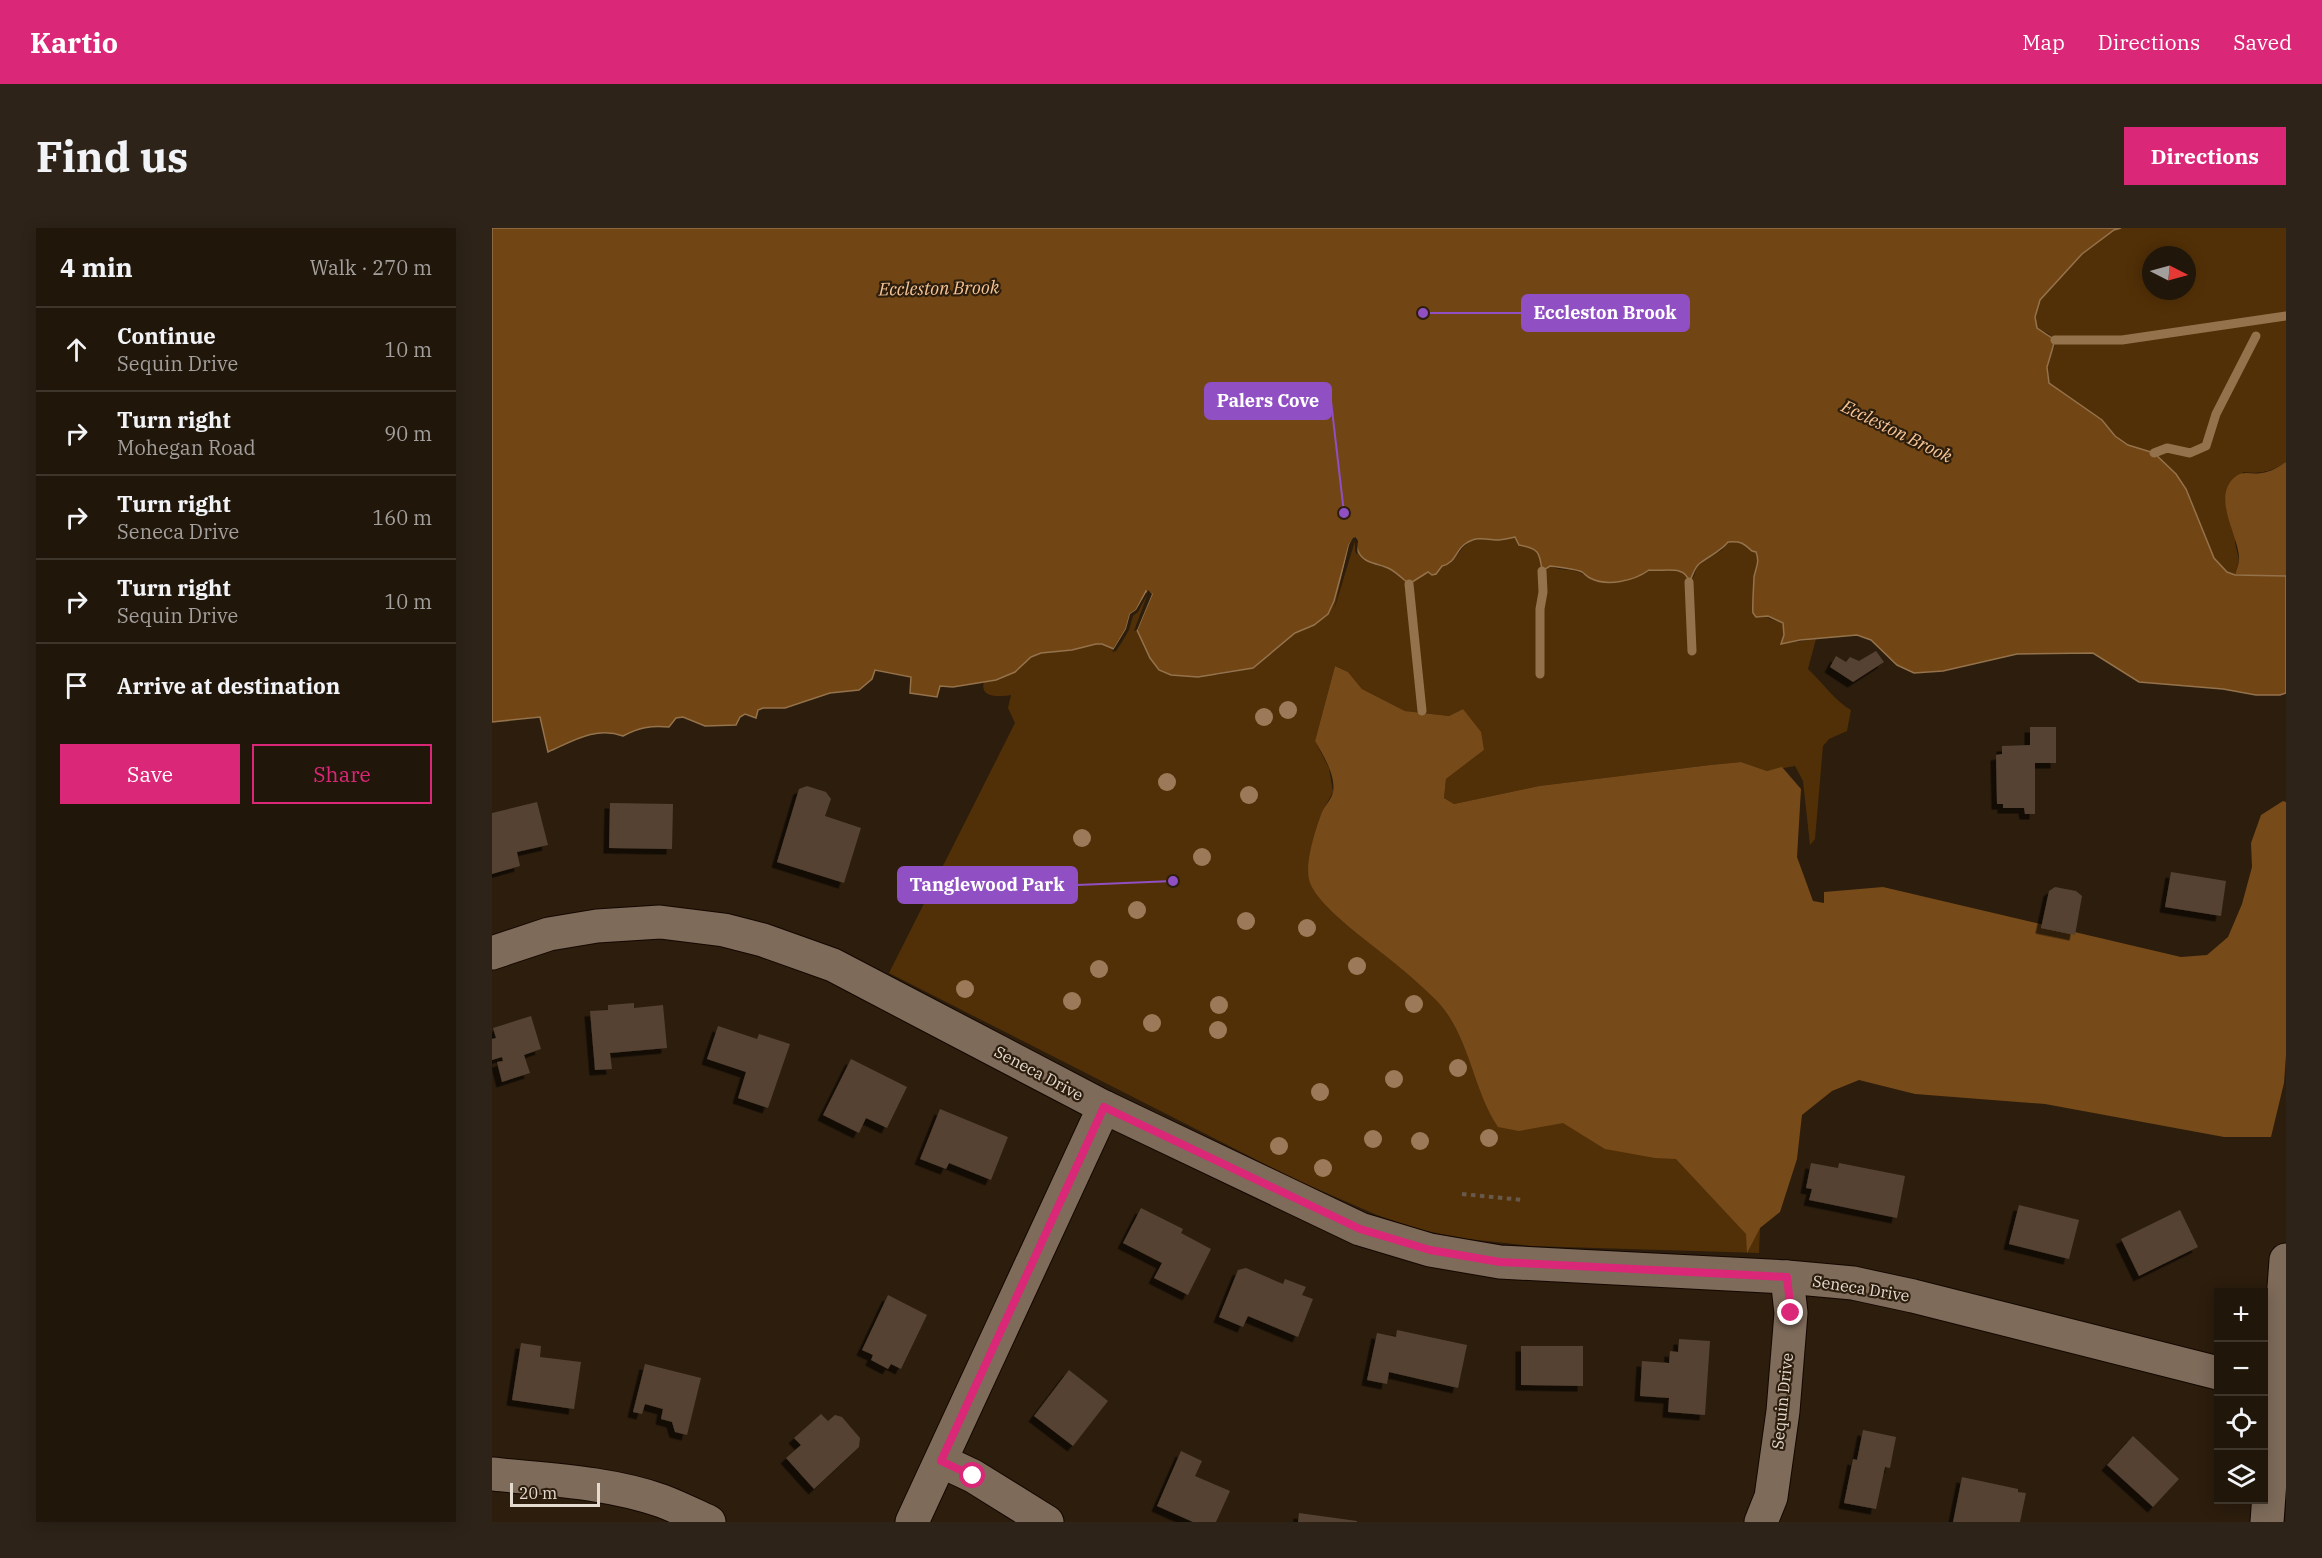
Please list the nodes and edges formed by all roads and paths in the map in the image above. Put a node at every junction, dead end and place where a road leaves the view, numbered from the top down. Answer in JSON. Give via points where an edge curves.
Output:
{"nodes":[{"id":1,"x":492,"y":953,"type":"edge"},
{"id":2,"x":1104,"y":1107,"type":"junction"},
{"id":3,"x":1462,"y":1194,"type":"dead end"},
{"id":4,"x":1523,"y":1200,"type":"dead end"},
{"id":5,"x":2285,"y":1275,"type":"edge"},
{"id":6,"x":1787,"y":1277,"type":"junction"},
{"id":7,"x":2214,"y":1372,"type":"edge"},
{"id":8,"x":2271,"y":1381,"type":"edge"},
{"id":9,"x":941,"y":1461,"type":"junction"},
{"id":10,"x":492,"y":1474,"type":"edge"},
{"id":11,"x":709,"y":1522,"type":"edge"},
{"id":12,"x":912,"y":1522,"type":"edge"},
{"id":13,"x":1047,"y":1522,"type":"edge"},
{"id":14,"x":1761,"y":1522,"type":"edge"},
{"id":15,"x":2267,"y":1522,"type":"edge"}],
"edges":[{"from":1,"to":2,"type":"street","name":"Seneca Drive","via":[[549,934],[597,926],[660,922],[724,930],[833,965]]},
{"from":2,"to":6,"type":"street","name":"Seneca Drive","via":[[1360,1229],[1430,1250],[1500,1262]]},
{"from":2,"to":9,"type":"street"},
{"from":3,"to":4,"type":"path"},
{"from":5,"to":8,"type":"street"},
{"from":6,"to":7,"type":"street","name":"Seneca Drive","via":[[1852,1283],[1913,1296]]},
{"from":6,"to":14,"type":"street","name":"Sequin Drive","via":[[1791,1313],[1783,1412],[1771,1497]]},
{"from":8,"to":15,"type":"street"},
{"from":9,"to":12,"type":"street"},
{"from":9,"to":13,"type":"street"},
{"from":10,"to":11,"type":"street","via":[[624,1490],[662,1501]]}]}
